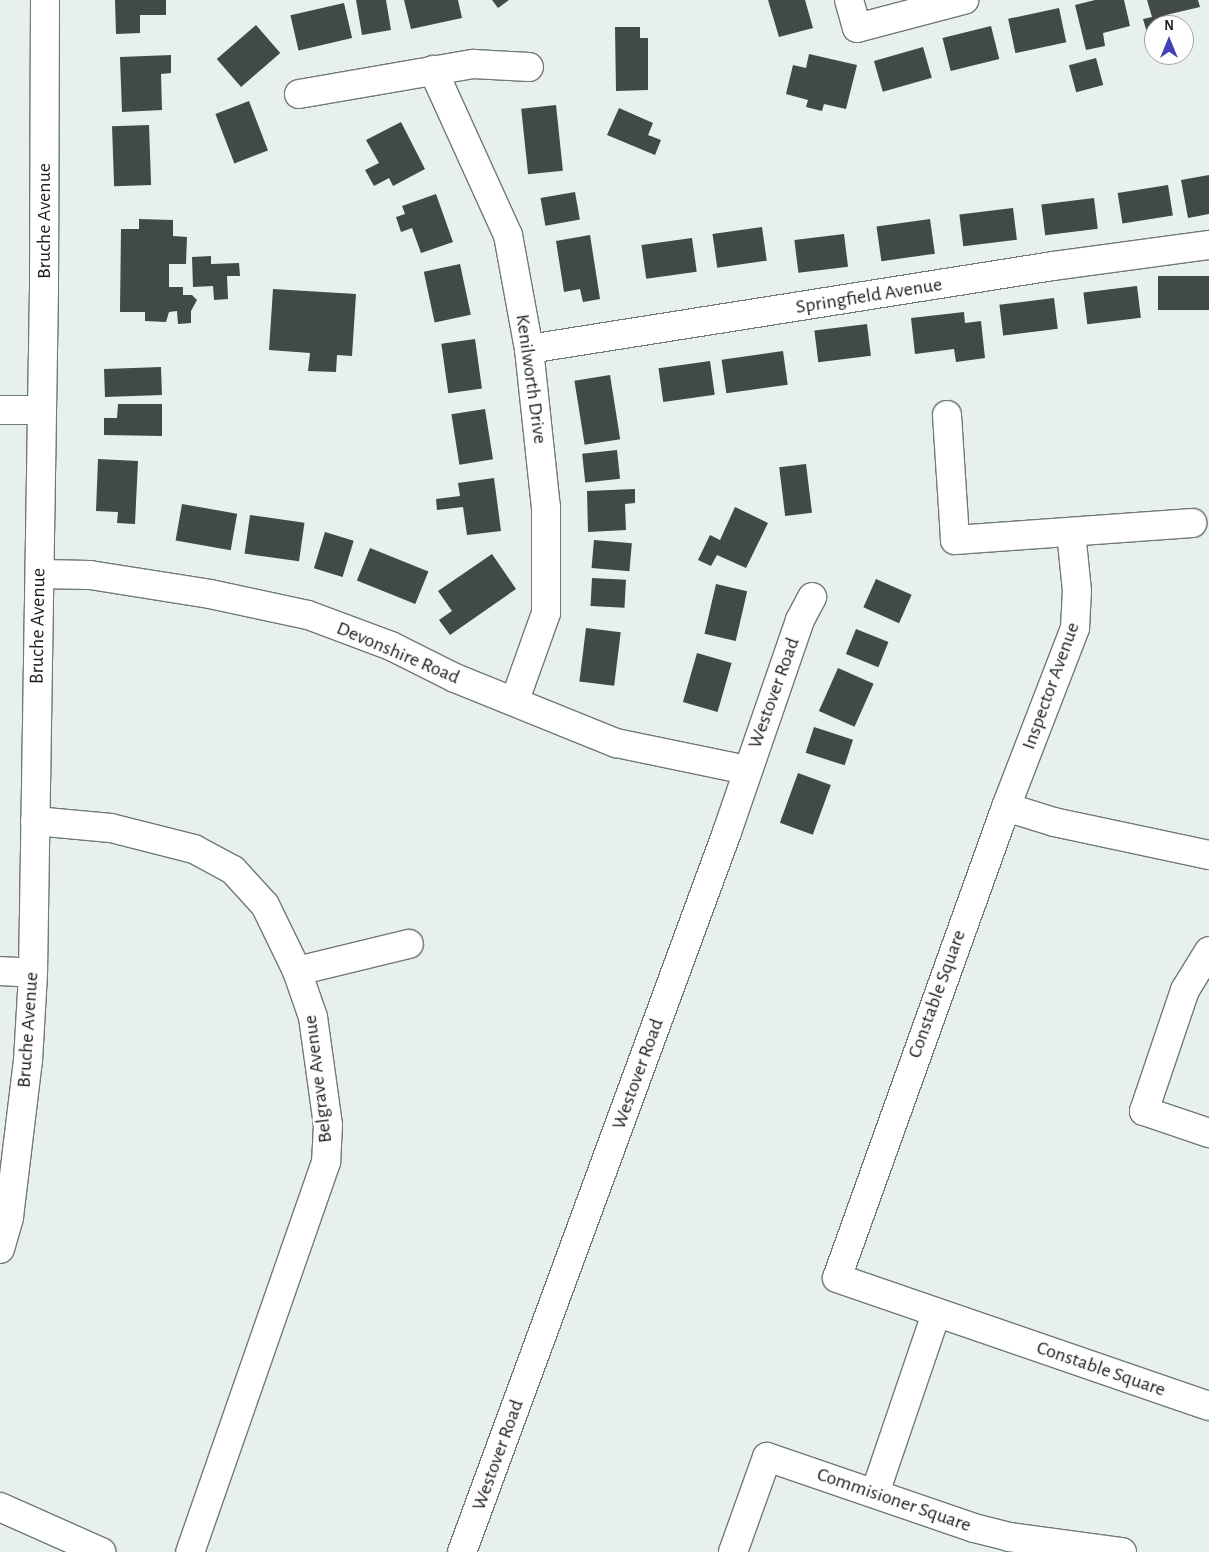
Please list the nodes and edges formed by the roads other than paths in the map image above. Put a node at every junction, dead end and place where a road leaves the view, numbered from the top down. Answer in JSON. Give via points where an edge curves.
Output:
{"nodes":[{"id":1,"x":45,"y":0,"type":"edge"},
{"id":2,"x":849,"y":0,"type":"edge"},
{"id":3,"x":964,"y":0,"type":"edge"},
{"id":4,"x":529,"y":67,"type":"dead end"},
{"id":5,"x":433,"y":70,"type":"junction"},
{"id":6,"x":299,"y":94,"type":"dead end"},
{"id":7,"x":1209,"y":245,"type":"edge"},
{"id":8,"x":529,"y":349,"type":"junction"},
{"id":9,"x":0,"y":410,"type":"edge"},
{"id":10,"x":42,"y":410,"type":"junction"},
{"id":11,"x":947,"y":415,"type":"dead end"},
{"id":12,"x":1192,"y":523,"type":"dead end"},
{"id":13,"x":1071,"y":532,"type":"junction"},
{"id":14,"x":40,"y":574,"type":"junction"},
{"id":15,"x":812,"y":597,"type":"dead end"},
{"id":16,"x":515,"y":700,"type":"junction"},
{"id":17,"x":746,"y":770,"type":"junction"},
{"id":18,"x":1006,"y":807,"type":"junction"},
{"id":19,"x":35,"y":821,"type":"junction"},
{"id":20,"x":1209,"y":855,"type":"edge"},
{"id":21,"x":408,"y":944,"type":"dead end"},
{"id":22,"x":1209,"y":951,"type":"edge"},
{"id":23,"x":0,"y":971,"type":"edge"},
{"id":24,"x":298,"y":971,"type":"junction"},
{"id":25,"x":32,"y":972,"type":"junction"},
{"id":26,"x":1209,"y":1134,"type":"edge"},
{"id":27,"x":0,"y":1249,"type":"edge"},
{"id":28,"x":936,"y":1314,"type":"junction"},
{"id":29,"x":1209,"y":1406,"type":"edge"},
{"id":30,"x":875,"y":1493,"type":"junction"},
{"id":31,"x":0,"y":1507,"type":"edge"},
{"id":32,"x":101,"y":1552,"type":"edge"},
{"id":33,"x":190,"y":1552,"type":"edge"},
{"id":34,"x":462,"y":1552,"type":"edge"},
{"id":35,"x":733,"y":1552,"type":"edge"},
{"id":36,"x":1122,"y":1552,"type":"edge"}],
"edges":[{"from":1,"to":10,"type":"street","name":"Bruche Avenue"},
{"from":2,"to":3,"type":"street","via":[[857,28]]},
{"from":4,"to":5,"type":"street","via":[[473,64]]},
{"from":5,"to":6,"type":"street"},
{"from":5,"to":8,"type":"street","name":"Kenilworth Drive","via":[[508,235]]},
{"from":7,"to":8,"type":"street","name":"Springfield Avenue","via":[[1053,266]]},
{"from":8,"to":16,"type":"street","name":"Kenilworth Drive","via":[[546,507],[546,613]]},
{"from":9,"to":10,"type":"street"},
{"from":10,"to":14,"type":"street","name":"Bruche Avenue"},
{"from":11,"to":13,"type":"street","via":[[955,540]]},
{"from":12,"to":13,"type":"street"},
{"from":13,"to":18,"type":"street","name":"Inspector Avenue","via":[[1077,591],[1075,628]]},
{"from":14,"to":16,"type":"street","name":"Devonshire Road","via":[[90,575],[210,594],[308,615]]},
{"from":14,"to":19,"type":"street","name":"Bruche Avenue"},
{"from":15,"to":17,"type":"street","name":"Westover Road","via":[[800,620]]},
{"from":16,"to":17,"type":"street","name":"Devonshire Road","via":[[616,743]]},
{"from":17,"to":34,"type":"street","name":"Westover Road","via":[[727,832]]},
{"from":18,"to":20,"type":"street","via":[[1054,822]]},
{"from":18,"to":28,"type":"street","name":"Constable Square","via":[[837,1278]]},
{"from":19,"to":24,"type":"street","name":"Belgrave Avenue","via":[[111,828],[194,848],[234,870],[265,906]]},
{"from":19,"to":25,"type":"street","name":"Bruche Avenue"},
{"from":21,"to":24,"type":"street"},
{"from":22,"to":26,"type":"street","via":[[1185,990],[1144,1111]]},
{"from":23,"to":25,"type":"street"},
{"from":24,"to":33,"type":"street","name":"Belgrave Avenue","via":[[313,1017],[328,1125],[326,1162]]},
{"from":25,"to":27,"type":"street","name":"Bruche Avenue","via":[[28,1061],[10,1217]]},
{"from":28,"to":29,"type":"street","name":"Constable Square"},
{"from":28,"to":30,"type":"street"},
{"from":30,"to":35,"type":"street","name":"Commisioner Square","via":[[767,1457]]},
{"from":30,"to":36,"type":"street","name":"Commisioner Square","via":[[974,1528]]},
{"from":31,"to":32,"type":"street"}]}
